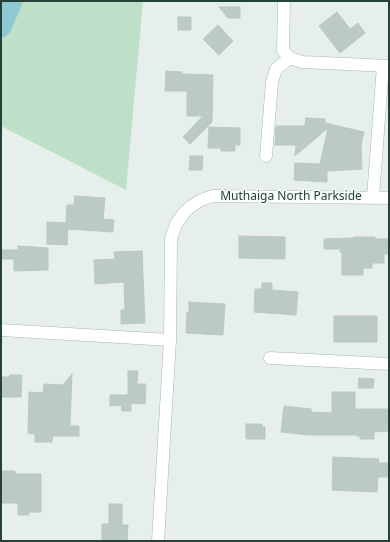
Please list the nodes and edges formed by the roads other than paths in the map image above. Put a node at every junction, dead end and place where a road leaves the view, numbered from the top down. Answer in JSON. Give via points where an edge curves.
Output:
{"nodes":[{"id":1,"x":284,"y":1,"type":"edge"},
{"id":2,"x":290,"y":58,"type":"junction"},
{"id":3,"x":386,"y":66,"type":"edge"},
{"id":4,"x":266,"y":156,"type":"dead end"},
{"id":5,"x":373,"y":197,"type":"junction"},
{"id":6,"x":389,"y":198,"type":"edge"},
{"id":7,"x":1,"y":330,"type":"edge"},
{"id":8,"x":170,"y":340,"type":"junction"},
{"id":9,"x":270,"y":358,"type":"dead end"},
{"id":10,"x":389,"y":364,"type":"edge"},
{"id":11,"x":158,"y":541,"type":"edge"}],
"edges":[{"from":1,"to":2,"type":"street","via":[[283,51]]},
{"from":2,"to":3,"type":"street","via":[[302,62]]},
{"from":2,"to":4,"type":"street","via":[[276,69],[272,82]]},
{"from":3,"to":5,"type":"street"},
{"from":5,"to":6,"type":"street","name":"Muthaiga North Parkside"},
{"from":5,"to":8,"type":"street","name":"Muthaiga North Parkside","via":[[214,196],[190,207],[176,224],[171,239]]},
{"from":7,"to":8,"type":"street"},
{"from":8,"to":11,"type":"street","name":"Muthaiga North Parkside"},
{"from":9,"to":10,"type":"street"}]}
